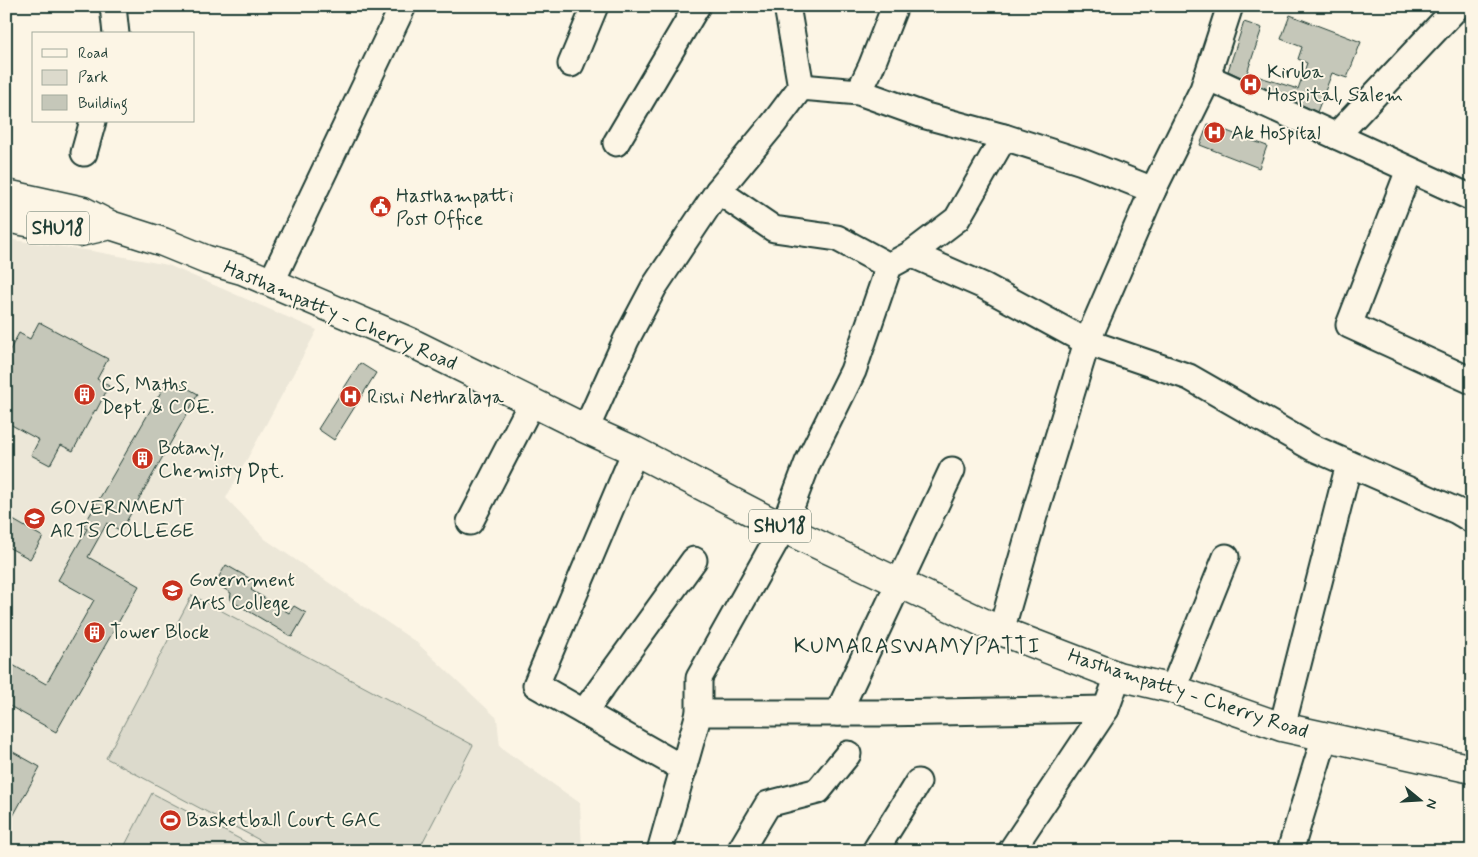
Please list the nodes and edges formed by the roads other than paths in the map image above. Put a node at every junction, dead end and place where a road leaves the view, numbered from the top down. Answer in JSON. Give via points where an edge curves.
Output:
{"nodes":[{"id":1,"x":113,"y":6,"type":"edge"},
{"id":2,"x":403,"y":6,"type":"edge"},
{"id":3,"x":595,"y":6,"type":"edge"},
{"id":4,"x":697,"y":6,"type":"edge"},
{"id":5,"x":787,"y":6,"type":"edge"},
{"id":6,"x":895,"y":6,"type":"edge"},
{"id":7,"x":1458,"y":6,"type":"edge"},
{"id":8,"x":1227,"y":7,"type":"edge"},
{"id":9,"x":116,"y":32,"type":"edge"},
{"id":10,"x":571,"y":64,"type":"dead end"},
{"id":11,"x":1207,"y":77,"type":"junction"},
{"id":12,"x":800,"y":87,"type":"junction"},
{"id":13,"x":859,"y":92,"type":"junction"},
{"id":14,"x":93,"y":122,"type":"edge"},
{"id":15,"x":1336,"y":136,"type":"junction"},
{"id":16,"x":1004,"y":137,"type":"junction"},
{"id":17,"x":616,"y":144,"type":"dead end"},
{"id":18,"x":84,"y":153,"type":"dead end"},
{"id":19,"x":1409,"y":170,"type":"junction"},
{"id":20,"x":1152,"y":190,"type":"junction"},
{"id":21,"x":718,"y":191,"type":"junction"},
{"id":22,"x":6,"y":194,"type":"edge"},
{"id":23,"x":1472,"y":198,"type":"edge"},
{"id":24,"x":6,"y":218,"type":"edge"},
{"id":25,"x":110,"y":225,"type":"junction"},
{"id":26,"x":900,"y":260,"type":"junction"},
{"id":27,"x":271,"y":283,"type":"junction"},
{"id":28,"x":1087,"y":342,"type":"junction"},
{"id":29,"x":1472,"y":381,"type":"edge"},
{"id":30,"x":532,"y":402,"type":"junction"},
{"id":31,"x":586,"y":428,"type":"junction"},
{"id":32,"x":635,"y":451,"type":"junction"},
{"id":33,"x":1349,"y":464,"type":"junction"},
{"id":34,"x":952,"y":470,"type":"dead end"},
{"id":35,"x":1472,"y":520,"type":"edge"},
{"id":36,"x":470,"y":522,"type":"dead end"},
{"id":37,"x":783,"y":528,"type":"junction"},
{"id":38,"x":1226,"y":557,"type":"dead end"},
{"id":39,"x":694,"y":560,"type":"dead end"},
{"id":40,"x":900,"y":582,"type":"junction"},
{"id":41,"x":1002,"y":631,"type":"junction"},
{"id":42,"x":1118,"y":676,"type":"junction"},
{"id":43,"x":1173,"y":689,"type":"junction"},
{"id":44,"x":1106,"y":709,"type":"junction"},
{"id":45,"x":584,"y":712,"type":"junction"},
{"id":46,"x":700,"y":713,"type":"junction"},
{"id":47,"x":838,"y":713,"type":"junction"},
{"id":48,"x":1282,"y":727,"type":"junction"},
{"id":49,"x":1324,"y":736,"type":"junction"},
{"id":50,"x":848,"y":754,"type":"dead end"},
{"id":51,"x":684,"y":769,"type":"junction"},
{"id":52,"x":1472,"y":769,"type":"edge"},
{"id":53,"x":918,"y":782,"type":"dead end"},
{"id":54,"x":660,"y":851,"type":"edge"},
{"id":55,"x":740,"y":851,"type":"edge"},
{"id":56,"x":875,"y":851,"type":"edge"},
{"id":57,"x":1011,"y":851,"type":"edge"},
{"id":58,"x":1290,"y":851,"type":"edge"}],
"edges":[{"from":1,"to":9,"type":"street"},
{"from":2,"to":27,"type":"street"},
{"from":3,"to":10,"type":"street"},
{"from":4,"to":17,"type":"street"},
{"from":5,"to":12,"type":"street"},
{"from":6,"to":13,"type":"street"},
{"from":7,"to":15,"type":"street"},
{"from":8,"to":11,"type":"street"},
{"from":11,"to":15,"type":"street"},
{"from":11,"to":20,"type":"street"},
{"from":12,"to":13,"type":"street"},
{"from":12,"to":21,"type":"street"},
{"from":13,"to":16,"type":"street","via":[[926,116]]},
{"from":14,"to":18,"type":"street"},
{"from":15,"to":19,"type":"street"},
{"from":16,"to":20,"type":"street","via":[[1082,162]]},
{"from":16,"to":26,"type":"street","via":[[957,219]]},
{"from":19,"to":23,"type":"street"},
{"from":19,"to":29,"type":"street","via":[[1348,325]]},
{"from":20,"to":28,"type":"street"},
{"from":21,"to":26,"type":"street","via":[[774,229],[837,238]]},
{"from":21,"to":31,"type":"street","via":[[654,287]]},
{"from":22,"to":25,"type":"main road","name":"Hasthampatty - Cherry Road","via":[[83,211]]},
{"from":24,"to":25,"type":"main road","number":"SHU18","via":[[80,232]]},
{"from":25,"to":27,"type":"main road","name":"Hasthampatty - Cherry Road","number":"SHU18"},
{"from":26,"to":28,"type":"street","via":[[984,286]]},
{"from":26,"to":37,"type":"street","via":[[853,371],[808,462]]},
{"from":27,"to":30,"type":"main road","name":"Hasthampatty - Cherry Road","number":"SHU18","via":[[408,341]]},
{"from":28,"to":33,"type":"street","via":[[1189,377],[1311,447]]},
{"from":28,"to":41,"type":"street"},
{"from":30,"to":31,"type":"main road","name":"Hasthampatty - Cherry Road","number":"SHU18"},
{"from":30,"to":36,"type":"street"},
{"from":31,"to":32,"type":"main road","name":"Hasthampatty - Cherry Road","number":"SHU18"},
{"from":32,"to":37,"type":"main road","name":"Hasthampatty - Cherry Road","number":"SHU18"},
{"from":32,"to":45,"type":"street","via":[[536,685]]},
{"from":33,"to":35,"type":"street"},
{"from":33,"to":48,"type":"street"},
{"from":34,"to":40,"type":"street"},
{"from":37,"to":40,"type":"main road","name":"Hasthampatty - Cherry Road","number":"SHU18"},
{"from":37,"to":46,"type":"street","via":[[699,678]]},
{"from":38,"to":43,"type":"street"},
{"from":39,"to":45,"type":"street"},
{"from":40,"to":41,"type":"main road","name":"Hasthampatty - Cherry Road","number":"SHU18"},
{"from":40,"to":47,"type":"street"},
{"from":41,"to":42,"type":"main road","name":"Hasthampatty - Cherry Road","number":"SHU18"},
{"from":42,"to":43,"type":"main road","name":"Hasthampatty - Cherry Road","number":"SHU18"},
{"from":42,"to":44,"type":"street"},
{"from":43,"to":48,"type":"main road","name":"Hasthampatty - Cherry Road","number":"SHU18"},
{"from":44,"to":47,"type":"street"},
{"from":44,"to":57,"type":"street"},
{"from":45,"to":51,"type":"street"},
{"from":46,"to":47,"type":"street"},
{"from":46,"to":51,"type":"street"},
{"from":48,"to":49,"type":"main road","name":"Hasthampatty - Cherry Road","number":"SHU18"},
{"from":49,"to":52,"type":"main road","name":"Hasthampatty - Cherry Road","number":"SHU18"},
{"from":49,"to":58,"type":"street"},
{"from":50,"to":55,"type":"street","via":[[818,791],[768,804]]},
{"from":51,"to":54,"type":"street"},
{"from":53,"to":56,"type":"street"}]}
